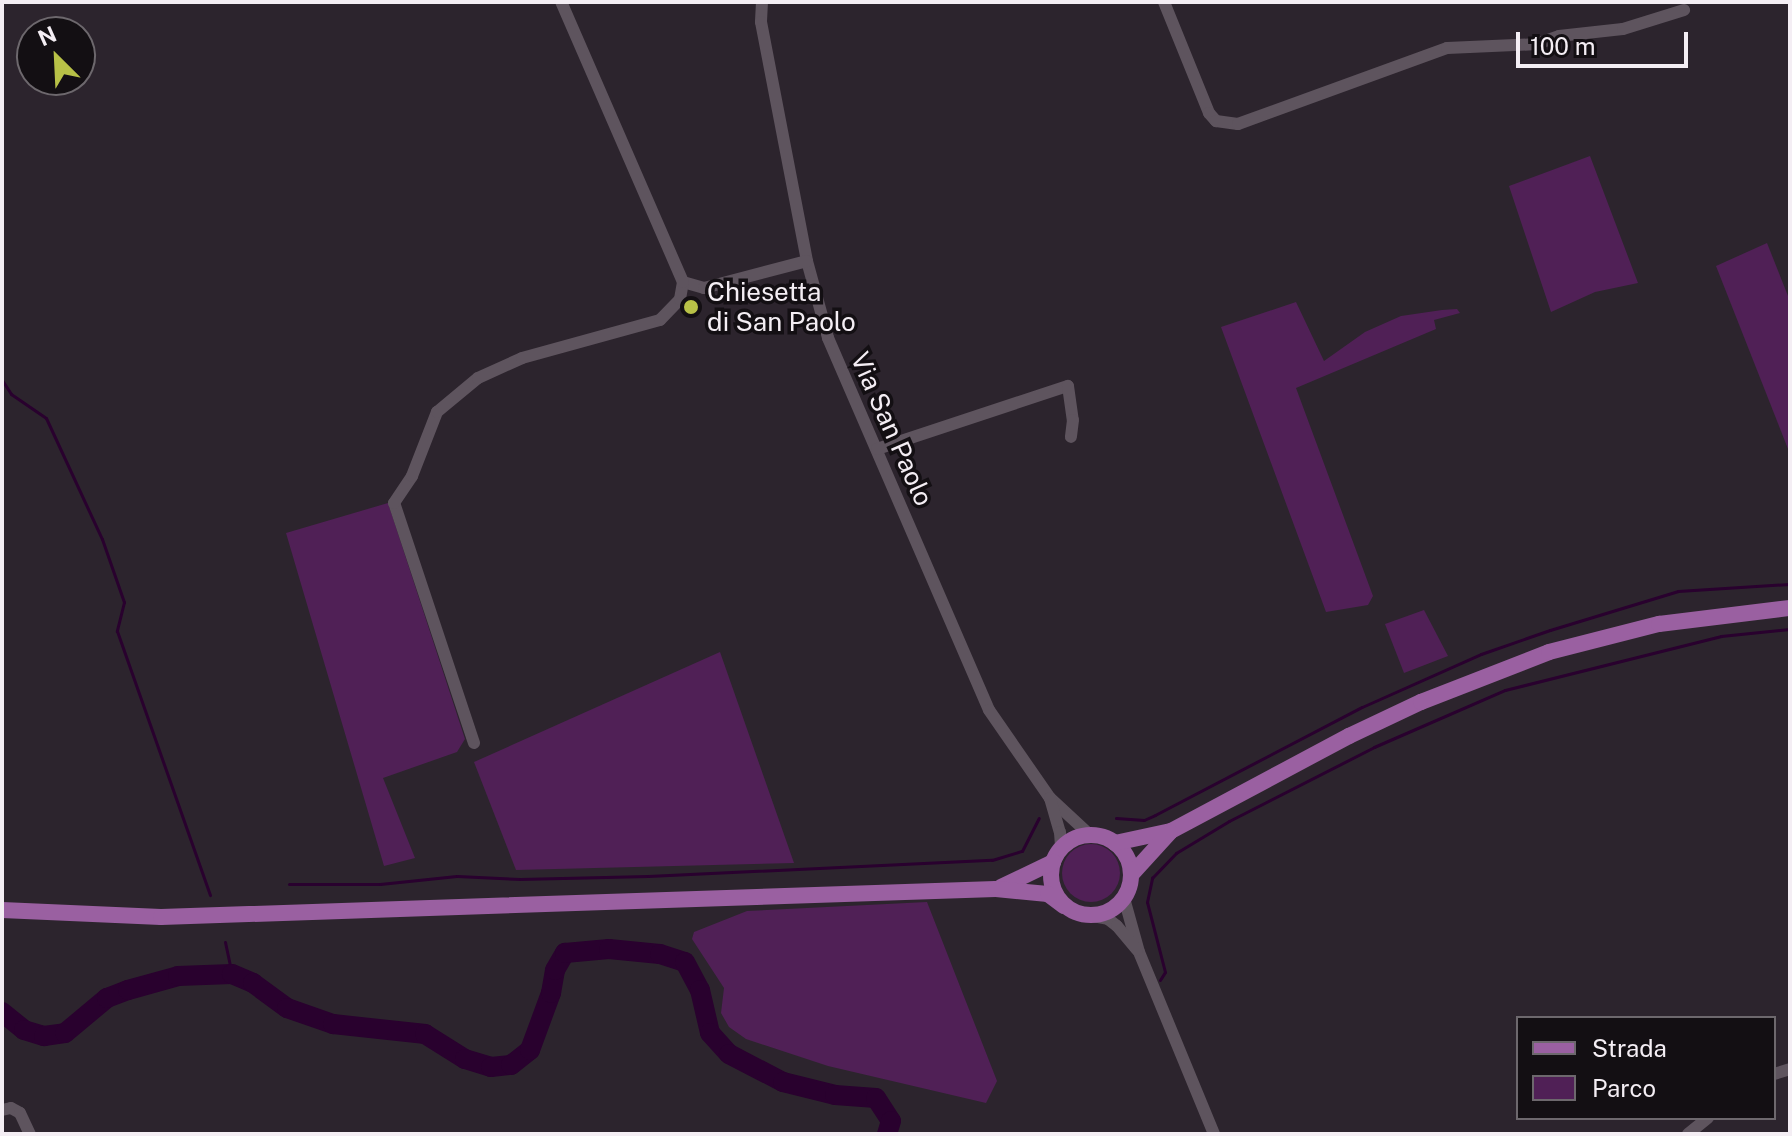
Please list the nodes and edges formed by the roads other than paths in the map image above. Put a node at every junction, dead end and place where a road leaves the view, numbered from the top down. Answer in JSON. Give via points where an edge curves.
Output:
{"nodes":[{"id":1,"x":561,"y":2,"type":"edge"},
{"id":2,"x":762,"y":2,"type":"edge"},
{"id":3,"x":1164,"y":2,"type":"edge"},
{"id":4,"x":1684,"y":10,"type":"dead end"},
{"id":5,"x":807,"y":261,"type":"junction"},
{"id":6,"x":683,"y":282,"type":"junction"},
{"id":7,"x":1071,"y":437,"type":"dead end"},
{"id":8,"x":877,"y":449,"type":"junction"},
{"id":9,"x":1790,"y":608,"type":"edge"},
{"id":10,"x":474,"y":743,"type":"dead end"},
{"id":11,"x":1050,"y":798,"type":"junction"},
{"id":12,"x":1171,"y":831,"type":"junction"},
{"id":13,"x":1090,"y":835,"type":"junction"},
{"id":14,"x":1115,"y":843,"type":"junction"},
{"id":15,"x":1057,"y":855,"type":"junction"},
{"id":16,"x":1131,"y":875,"type":"junction"},
{"id":17,"x":996,"y":889,"type":"junction"},
{"id":18,"x":1124,"y":898,"type":"junction"},
{"id":19,"x":1064,"y":906,"type":"junction"},
{"id":20,"x":2,"y":910,"type":"edge"},
{"id":21,"x":1093,"y":916,"type":"junction"},
{"id":22,"x":1139,"y":952,"type":"junction"},
{"id":23,"x":2,"y":1110,"type":"edge"},
{"id":24,"x":1706,"y":1120,"type":"edge"},
{"id":25,"x":30,"y":1134,"type":"edge"},
{"id":26,"x":1214,"y":1134,"type":"edge"},
{"id":27,"x":1688,"y":1134,"type":"edge"}],
"edges":[{"from":1,"to":6,"type":"street"},
{"from":2,"to":5,"type":"street","name":"Via San Paolo","via":[[761,22]]},
{"from":3,"to":4,"type":"street","via":[[1209,113],[1216,121],[1238,124],[1447,48],[1537,44],[1559,36],[1623,29]]},
{"from":5,"to":6,"type":"street","via":[[704,288]]},
{"from":5,"to":8,"type":"street","name":"Via San Paolo","via":[[828,338]]},
{"from":6,"to":10,"type":"street","via":[[680,299],[660,320],[522,358],[478,378],[437,412],[412,476],[394,503]]},
{"from":7,"to":8,"type":"street","via":[[1068,386]]},
{"from":8,"to":11,"type":"street","name":"Via San Paolo","via":[[989,710]]},
{"from":9,"to":12,"type":"main road","via":[[1659,624],[1549,652],[1349,736]]},
{"from":11,"to":13,"type":"street","name":"Via San Paolo"},
{"from":11,"to":15,"type":"street","name":"Via San Paolo","via":[[1060,832]]},
{"from":12,"to":14,"type":"main road"},
{"from":12,"to":16,"type":"main road"},
{"from":13,"to":14,"type":"main road"},
{"from":13,"to":15,"type":"main road"},
{"from":14,"to":16,"type":"main road"},
{"from":15,"to":17,"type":"main road"},
{"from":15,"to":19,"type":"main road","via":[[1051,886]]},
{"from":16,"to":18,"type":"main road"},
{"from":17,"to":19,"type":"main road","via":[[1048,894]]},
{"from":17,"to":20,"type":"main road","via":[[161,917]]},
{"from":18,"to":21,"type":"main road"},
{"from":18,"to":22,"type":"street"},
{"from":19,"to":21,"type":"main road"},
{"from":21,"to":22,"type":"street","via":[[1117,926]]},
{"from":22,"to":26,"type":"street"},
{"from":23,"to":25,"type":"street","via":[[20,1113]]},
{"from":24,"to":27,"type":"street"}]}
